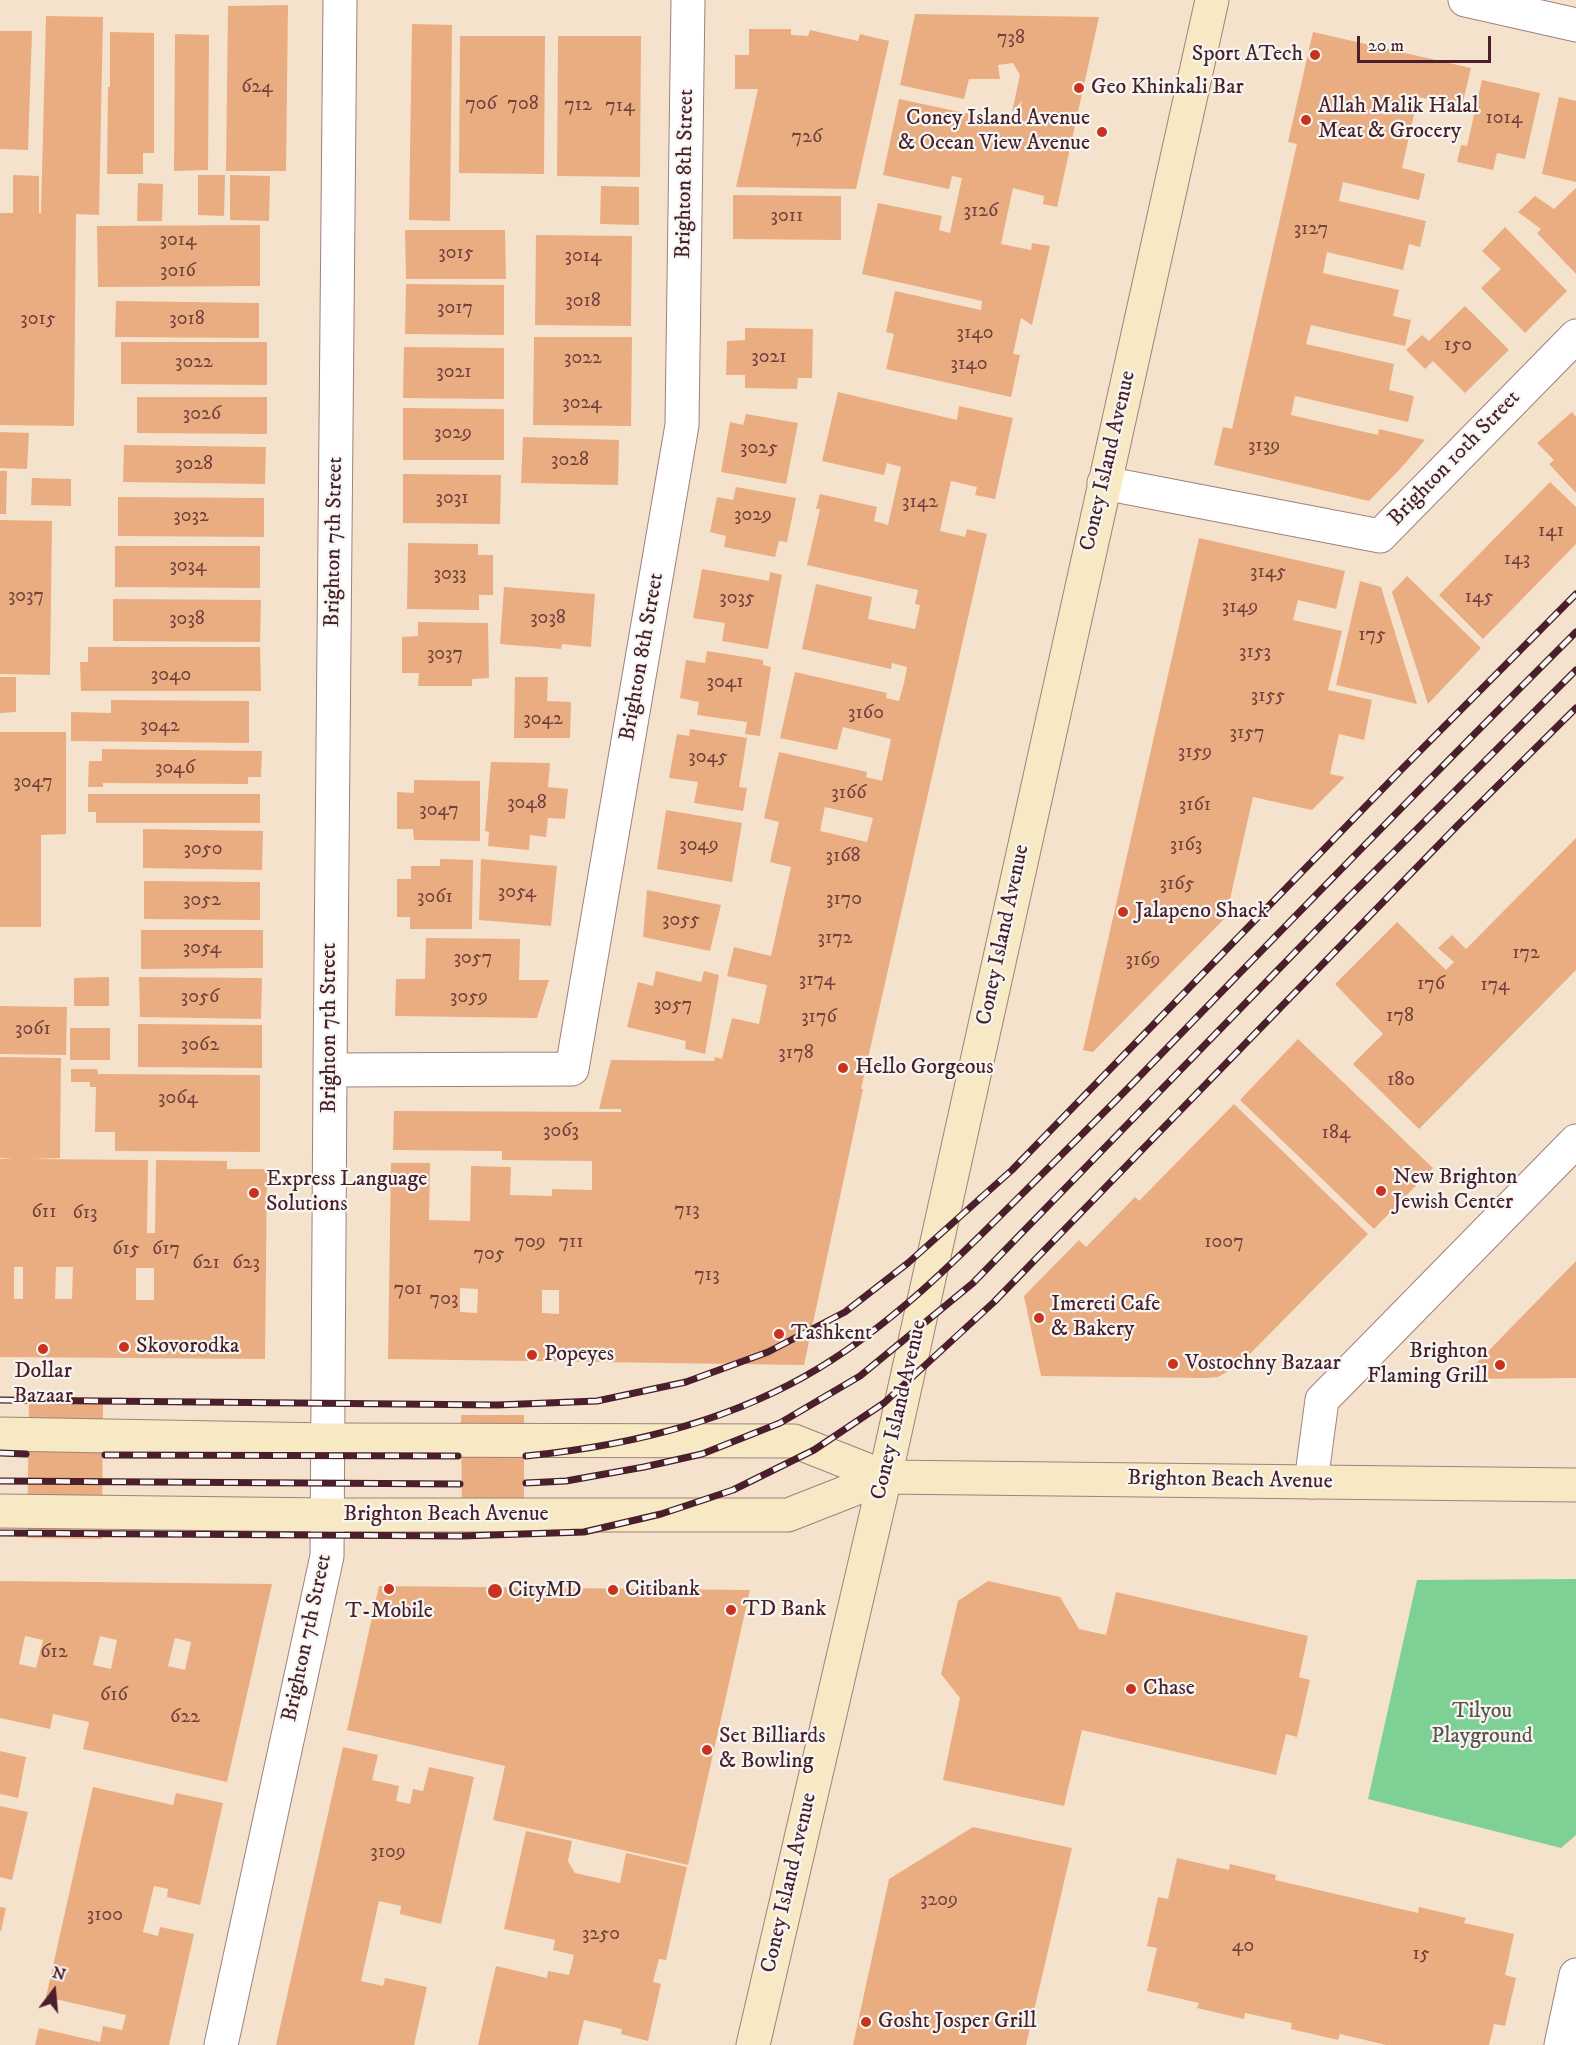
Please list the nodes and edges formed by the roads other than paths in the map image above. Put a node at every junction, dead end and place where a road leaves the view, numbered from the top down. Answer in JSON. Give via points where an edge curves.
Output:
{"nodes":[{"id":1,"x":340,"y":0,"type":"edge"},
{"id":2,"x":688,"y":0,"type":"edge"},
{"id":3,"x":1212,"y":0,"type":"edge"},
{"id":4,"x":1465,"y":0,"type":"edge"},
{"id":5,"x":1576,"y":25,"type":"edge"},
{"id":6,"x":1576,"y":336,"type":"edge"},
{"id":7,"x":1104,"y":483,"type":"junction"},
{"id":8,"x":330,"y":1070,"type":"junction"},
{"id":9,"x":1576,"y":1141,"type":"edge"},
{"id":10,"x":0,"y":1434,"type":"edge"},
{"id":11,"x":328,"y":1440,"type":"junction"},
{"id":12,"x":885,"y":1477,"type":"junction"},
{"id":13,"x":1311,"y":1482,"type":"junction"},
{"id":14,"x":1576,"y":1485,"type":"edge"},
{"id":15,"x":0,"y":1511,"type":"edge"},
{"id":16,"x":327,"y":1515,"type":"junction"},
{"id":17,"x":1576,"y":1975,"type":"edge"},
{"id":18,"x":221,"y":2045,"type":"edge"},
{"id":19,"x":753,"y":2045,"type":"edge"},
{"id":20,"x":1561,"y":2045,"type":"edge"}],
"edges":[{"from":1,"to":8,"type":"street","name":"Brighton 7th Street"},
{"from":2,"to":8,"type":"street","name":"Brighton 8th Street","via":[[682,425],[572,1069]]},
{"from":3,"to":7,"type":"main road","name":"Coney Island Avenue"},
{"from":4,"to":5,"type":"street"},
{"from":6,"to":7,"type":"street","name":"Brighton 10th Street","via":[[1380,536]]},
{"from":7,"to":12,"type":"main road","name":"Coney Island Avenue"},
{"from":8,"to":11,"type":"street","name":"Brighton 7th Street"},
{"from":9,"to":13,"type":"street","via":[[1322,1400]]},
{"from":10,"to":11,"type":"main road","name":"Brighton Beach Avenue"},
{"from":11,"to":12,"type":"main road","name":"Brighton Beach Avenue","via":[[794,1441]]},
{"from":11,"to":16,"type":"street","name":"Brighton 7th Street"},
{"from":12,"to":13,"type":"main road","name":"Brighton Beach Avenue"},
{"from":12,"to":16,"type":"main road","name":"Brighton Beach Avenue","via":[[788,1515]]},
{"from":12,"to":19,"type":"main road","name":"Coney Island Avenue"},
{"from":13,"to":14,"type":"main road","name":"Brighton Beach Avenue"},
{"from":15,"to":16,"type":"main road","name":"Brighton Beach Avenue"},
{"from":16,"to":18,"type":"street","name":"Brighton 7th Street","via":[[327,1556]]},
{"from":17,"to":20,"type":"street"}]}
